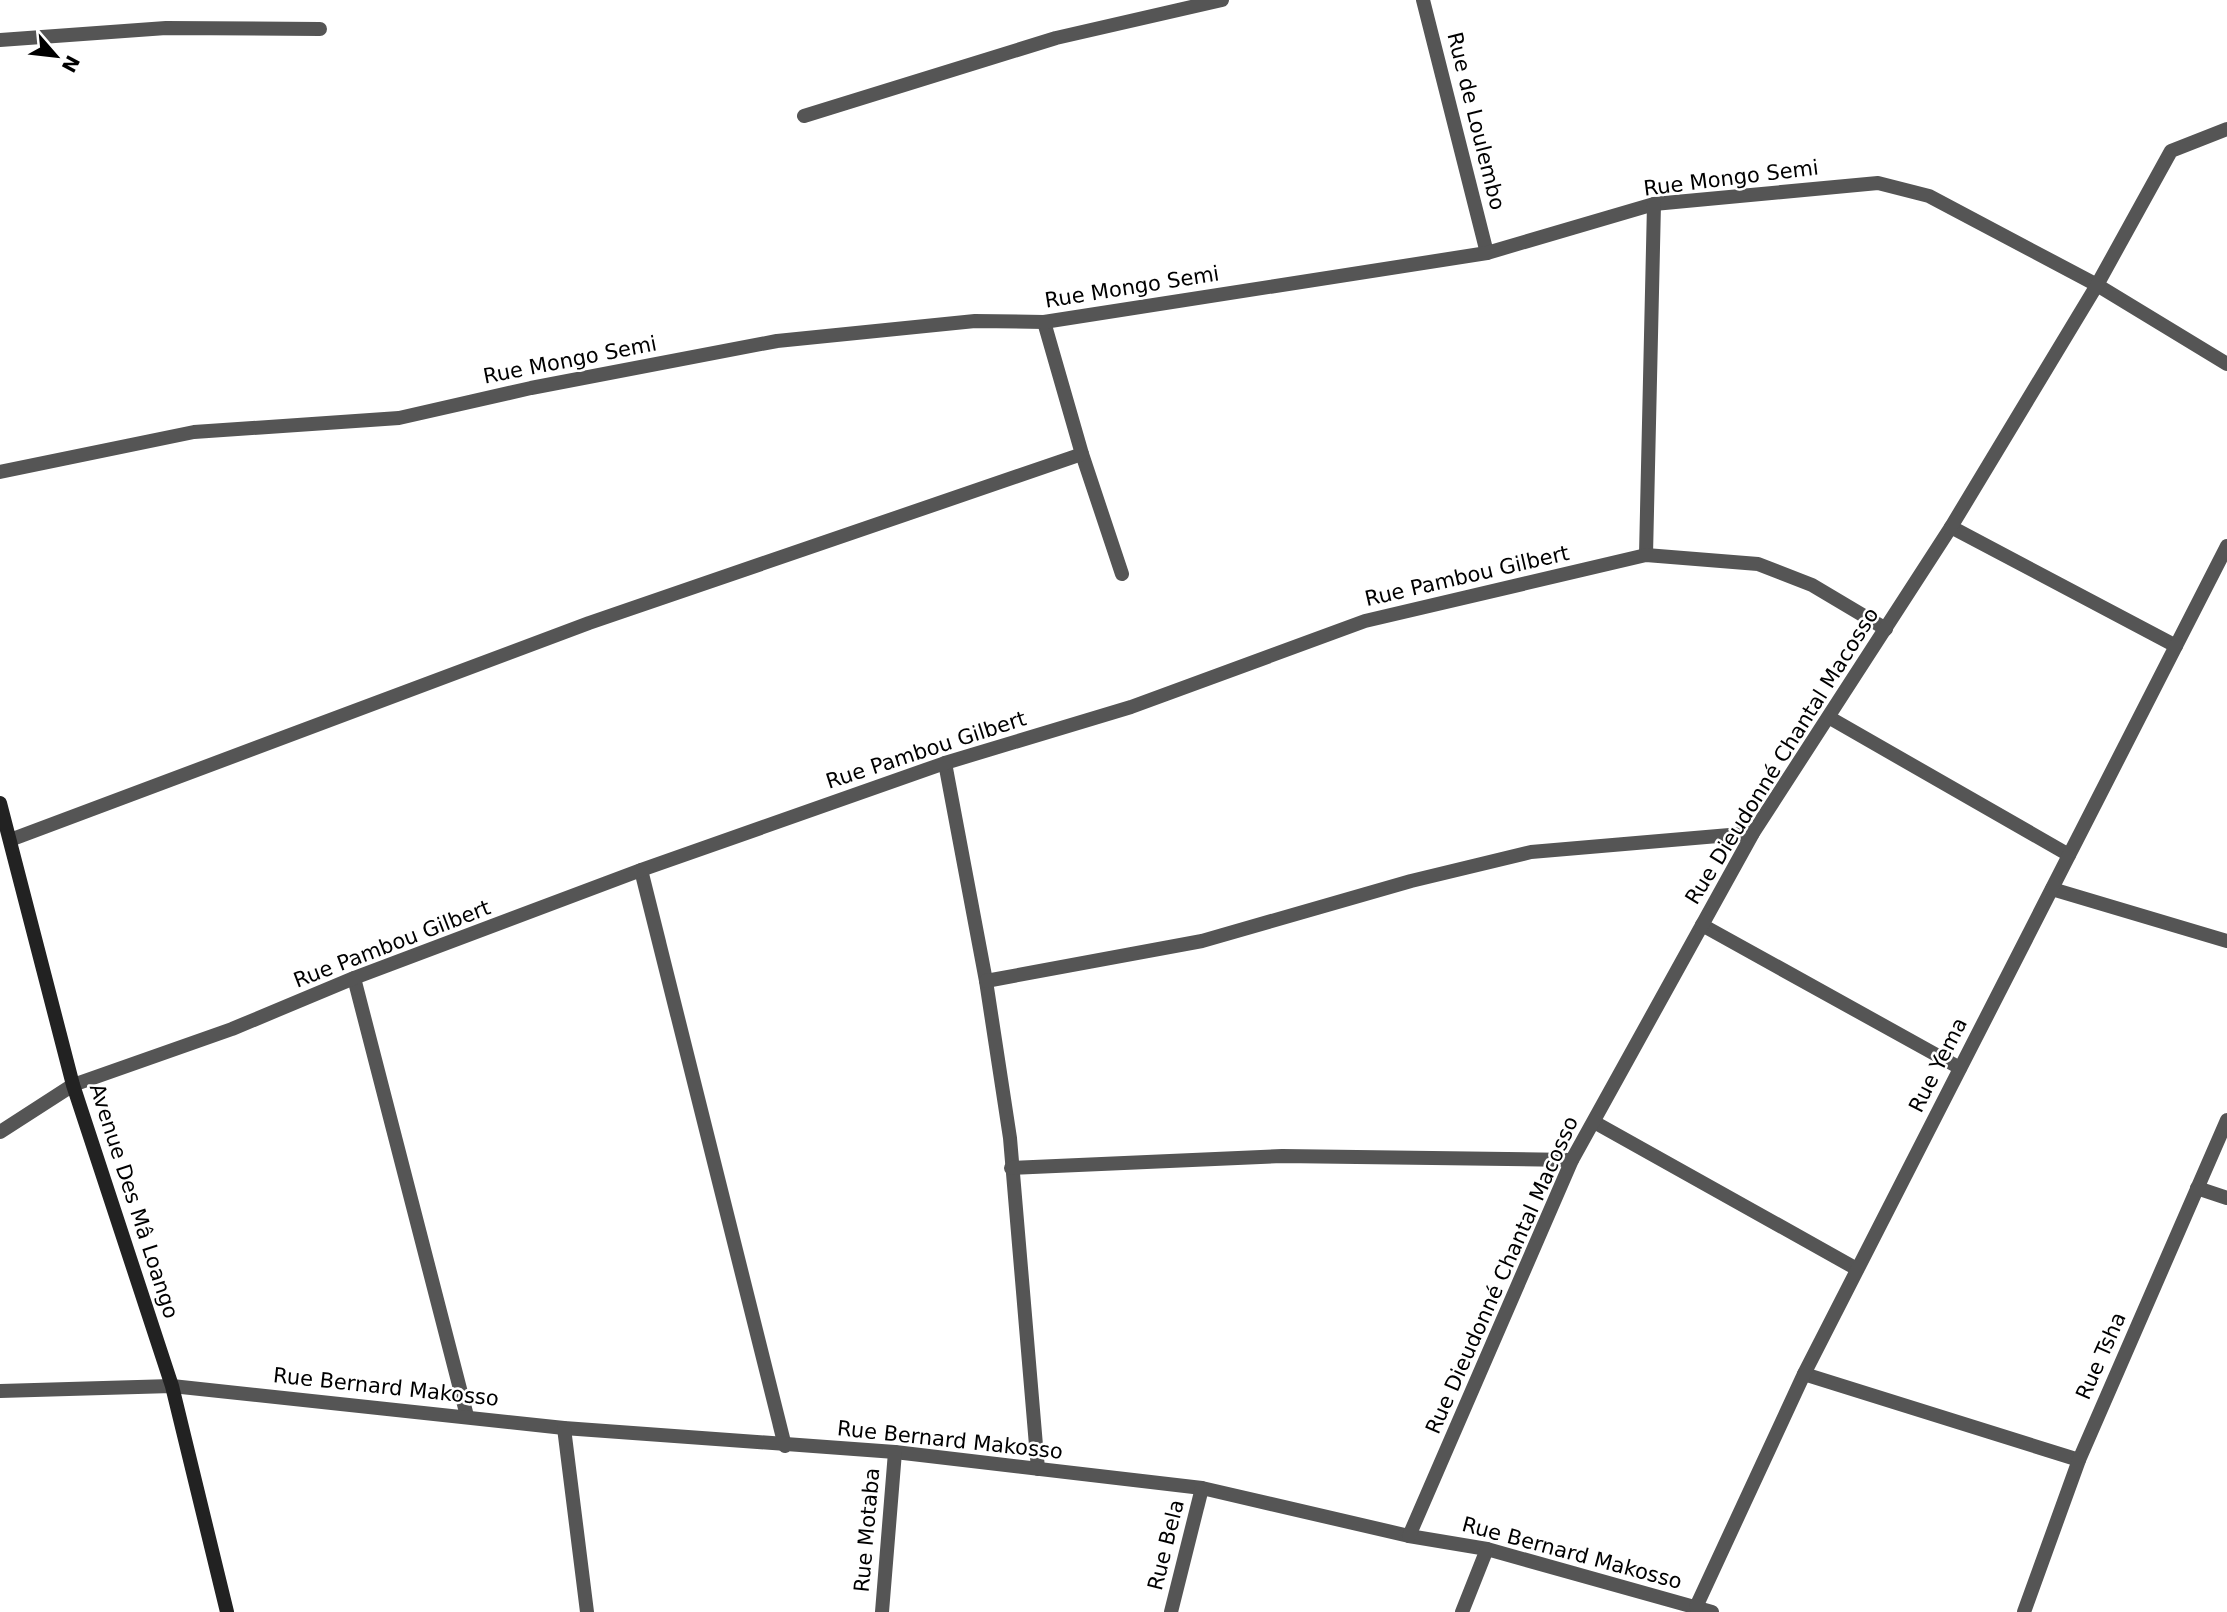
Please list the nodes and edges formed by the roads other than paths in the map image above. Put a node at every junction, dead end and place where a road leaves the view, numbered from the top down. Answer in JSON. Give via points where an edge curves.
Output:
{"nodes":[{"id":1,"x":1222,"y":0,"type":"edge"},
{"id":2,"x":1423,"y":0,"type":"edge"},
{"id":3,"x":320,"y":29,"type":"dead end"},
{"id":4,"x":0,"y":40,"type":"edge"},
{"id":5,"x":804,"y":116,"type":"dead end"},
{"id":6,"x":2227,"y":129,"type":"edge"},
{"id":7,"x":1654,"y":204,"type":"junction"},
{"id":8,"x":1487,"y":253,"type":"junction"},
{"id":9,"x":2097,"y":285,"type":"junction"},
{"id":10,"x":1044,"y":323,"type":"junction"},
{"id":11,"x":2227,"y":364,"type":"edge"},
{"id":12,"x":1082,"y":454,"type":"junction"},
{"id":13,"x":0,"y":472,"type":"edge"},
{"id":14,"x":1951,"y":527,"type":"junction"},
{"id":15,"x":2227,"y":546,"type":"edge"},
{"id":16,"x":1646,"y":555,"type":"junction"},
{"id":17,"x":1122,"y":574,"type":"dead end"},
{"id":18,"x":1886,"y":629,"type":"junction"},
{"id":19,"x":2176,"y":646,"type":"junction"},
{"id":20,"x":1830,"y":718,"type":"junction"},
{"id":21,"x":945,"y":762,"type":"junction"},
{"id":22,"x":0,"y":803,"type":"edge"},
{"id":23,"x":1753,"y":833,"type":"junction"},
{"id":24,"x":10,"y":839,"type":"junction"},
{"id":25,"x":2069,"y":855,"type":"junction"},
{"id":26,"x":641,"y":870,"type":"junction"},
{"id":27,"x":2052,"y":890,"type":"junction"},
{"id":28,"x":1702,"y":925,"type":"junction"},
{"id":29,"x":2227,"y":941,"type":"edge"},
{"id":30,"x":354,"y":978,"type":"junction"},
{"id":31,"x":986,"y":981,"type":"junction"},
{"id":32,"x":1961,"y":1068,"type":"junction"},
{"id":33,"x":73,"y":1085,"type":"junction"},
{"id":34,"x":2227,"y":1120,"type":"edge"},
{"id":35,"x":1594,"y":1122,"type":"junction"},
{"id":36,"x":0,"y":1132,"type":"edge"},
{"id":37,"x":1573,"y":1160,"type":"junction"},
{"id":38,"x":1011,"y":1168,"type":"junction"},
{"id":39,"x":2197,"y":1188,"type":"junction"},
{"id":40,"x":2227,"y":1198,"type":"edge"},
{"id":41,"x":1857,"y":1269,"type":"junction"},
{"id":42,"x":1804,"y":1374,"type":"junction"},
{"id":43,"x":172,"y":1386,"type":"junction"},
{"id":44,"x":0,"y":1391,"type":"edge"},
{"id":45,"x":467,"y":1416,"type":"junction"},
{"id":46,"x":564,"y":1428,"type":"junction"},
{"id":47,"x":785,"y":1446,"type":"junction"},
{"id":48,"x":895,"y":1452,"type":"junction"},
{"id":49,"x":2079,"y":1460,"type":"junction"},
{"id":50,"x":1038,"y":1469,"type":"junction"},
{"id":51,"x":1202,"y":1488,"type":"junction"},
{"id":52,"x":1409,"y":1536,"type":"junction"},
{"id":53,"x":1487,"y":1549,"type":"junction"},
{"id":54,"x":1696,"y":1607,"type":"junction"},
{"id":55,"x":227,"y":1612,"type":"edge"},
{"id":56,"x":587,"y":1612,"type":"edge"},
{"id":57,"x":881,"y":1612,"type":"edge"},
{"id":58,"x":1171,"y":1612,"type":"edge"},
{"id":59,"x":1462,"y":1612,"type":"edge"},
{"id":60,"x":1712,"y":1612,"type":"edge"},
{"id":61,"x":2024,"y":1612,"type":"edge"}],
"edges":[{"from":1,"to":5,"type":"street","via":[[1056,38]]},
{"from":2,"to":8,"type":"street","name":"Rue de Loulembo"},
{"from":3,"to":4,"type":"street","via":[[166,29]]},
{"from":6,"to":9,"type":"street","name":"Rue Dieudonné Chantal Macosso","via":[[2171,151]]},
{"from":7,"to":8,"type":"street","name":"Rue Mongo Semi"},
{"from":7,"to":9,"type":"street","name":"Rue Mongo Semi","via":[[1878,183],[1929,196]]},
{"from":7,"to":16,"type":"street"},
{"from":8,"to":10,"type":"street","name":"Rue Mongo Semi"},
{"from":9,"to":11,"type":"street","name":"Rue Mongo Semi"},
{"from":9,"to":14,"type":"street","name":"Rue Dieudonné Chantal Macosso"},
{"from":10,"to":12,"type":"street"},
{"from":10,"to":13,"type":"street","name":"Rue Mongo Semi","via":[[975,321],[777,341],[400,418],[194,432]]},
{"from":12,"to":17,"type":"street"},
{"from":12,"to":24,"type":"street","via":[[589,623]]},
{"from":14,"to":18,"type":"street","name":"Rue Dieudonné Chantal Macosso"},
{"from":14,"to":19,"type":"street"},
{"from":15,"to":19,"type":"street","name":"Rue Yema"},
{"from":16,"to":18,"type":"street","name":"Rue Pambou Gilbert","via":[[1758,564],[1812,585]]},
{"from":16,"to":21,"type":"street","name":"Rue Pambou Gilbert","via":[[1365,621],[1131,707]]},
{"from":18,"to":20,"type":"street","name":"Rue Dieudonné Chantal Macosso"},
{"from":19,"to":25,"type":"street","name":"Rue Yema"},
{"from":20,"to":23,"type":"street","name":"Rue Dieudonné Chantal Macosso"},
{"from":20,"to":25,"type":"street"},
{"from":21,"to":26,"type":"street","name":"Rue Pambou Gilbert"},
{"from":21,"to":31,"type":"street"},
{"from":22,"to":24,"type":"main road","name":"Avenue Des Mâ Loango"},
{"from":23,"to":28,"type":"street","name":"Rue Dieudonné Chantal Macosso"},
{"from":23,"to":31,"type":"street","via":[[1531,852],[1410,881],[1202,941]]},
{"from":24,"to":33,"type":"main road","name":"Avenue Des Mâ Loango"},
{"from":25,"to":27,"type":"street","name":"Rue Yema"},
{"from":26,"to":30,"type":"street","name":"Rue Pambou Gilbert"},
{"from":26,"to":47,"type":"street"},
{"from":27,"to":29,"type":"street"},
{"from":27,"to":32,"type":"street","name":"Rue Yema"},
{"from":28,"to":32,"type":"street"},
{"from":28,"to":35,"type":"street","name":"Rue Dieudonné Chantal Macosso"},
{"from":30,"to":33,"type":"street","name":"Rue Pambou Gilbert","via":[[232,1029]]},
{"from":30,"to":45,"type":"street"},
{"from":31,"to":38,"type":"street"},
{"from":32,"to":41,"type":"street","name":"Rue Yema"},
{"from":33,"to":36,"type":"street","name":"Rue Pambou Gilbert"},
{"from":33,"to":43,"type":"main road","name":"Avenue Des Mâ Loango"},
{"from":34,"to":39,"type":"street","name":"Rue Tsha"},
{"from":35,"to":37,"type":"street","name":"Rue Dieudonné Chantal Macosso"},
{"from":35,"to":41,"type":"street"},
{"from":37,"to":38,"type":"street","via":[[1282,1156]]},
{"from":37,"to":52,"type":"street","name":"Rue Dieudonné Chantal Macosso"},
{"from":38,"to":50,"type":"street"},
{"from":39,"to":40,"type":"street"},
{"from":39,"to":49,"type":"street","name":"Rue Tsha"},
{"from":41,"to":42,"type":"street","name":"Rue Yema"},
{"from":42,"to":49,"type":"street"},
{"from":42,"to":54,"type":"street","name":"Rue Yema"},
{"from":43,"to":44,"type":"street","name":"Rue Bernard Makosso"},
{"from":43,"to":45,"type":"street","name":"Rue Bernard Makosso"},
{"from":43,"to":55,"type":"main road","name":"Avenue Des Mâ Loango"},
{"from":45,"to":46,"type":"street","name":"Rue Bernard Makosso"},
{"from":46,"to":47,"type":"street","name":"Rue Bernard Makosso"},
{"from":46,"to":56,"type":"street"},
{"from":47,"to":48,"type":"street","name":"Rue Bernard Makosso"},
{"from":48,"to":50,"type":"street","name":"Rue Bernard Makosso"},
{"from":48,"to":57,"type":"street","name":"Rue Motaba"},
{"from":49,"to":61,"type":"street","name":"Rue Tsha"},
{"from":50,"to":51,"type":"street","name":"Rue Bernard Makosso"},
{"from":51,"to":52,"type":"street","name":"Rue Bernard Makosso"},
{"from":51,"to":58,"type":"street","name":"Rue Bela"},
{"from":52,"to":53,"type":"street","name":"Rue Bernard Makosso"},
{"from":53,"to":54,"type":"street","name":"Rue Bernard Makosso"},
{"from":53,"to":59,"type":"street"},
{"from":54,"to":60,"type":"street","name":"Rue Bernard Makosso"}]}
